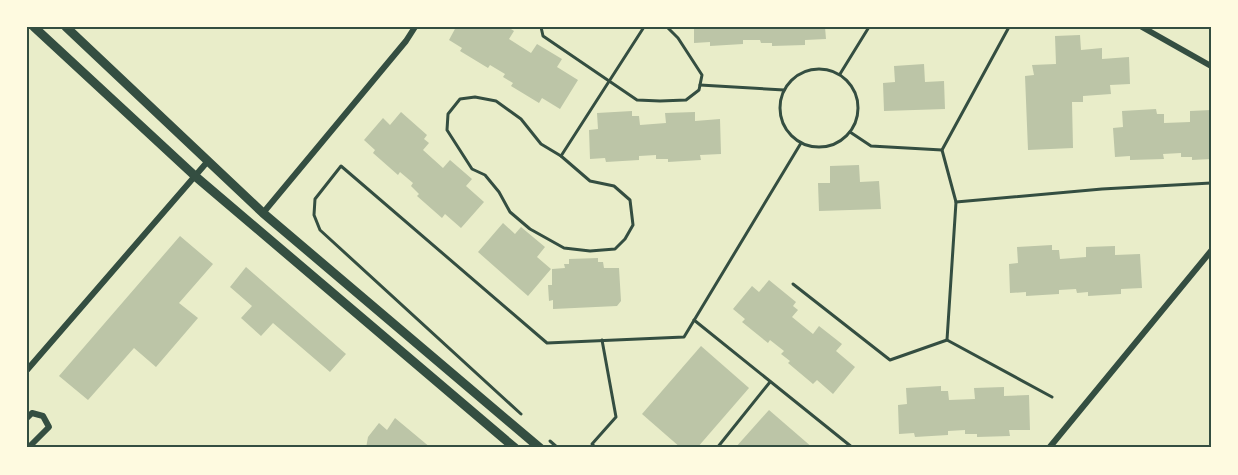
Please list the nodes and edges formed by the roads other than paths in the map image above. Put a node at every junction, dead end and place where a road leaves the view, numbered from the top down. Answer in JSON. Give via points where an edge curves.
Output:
{"nodes":[{"id":1,"x":34,"y":27,"type":"edge"},
{"id":2,"x":66,"y":27,"type":"edge"},
{"id":3,"x":415,"y":27,"type":"edge"},
{"id":4,"x":1142,"y":27,"type":"edge"},
{"id":5,"x":1211,"y":66,"type":"edge"},
{"id":6,"x":208,"y":161,"type":"junction"},
{"id":7,"x":195,"y":176,"type":"junction"},
{"id":8,"x":263,"y":213,"type":"junction"},
{"id":9,"x":1211,"y":251,"type":"edge"},
{"id":10,"x":27,"y":370,"type":"edge"},
{"id":11,"x":27,"y":418,"type":"edge"},
{"id":12,"x":28,"y":448,"type":"edge"},
{"id":13,"x":515,"y":448,"type":"edge"},
{"id":14,"x":540,"y":448,"type":"edge"},
{"id":15,"x":1049,"y":448,"type":"edge"}],
"edges":[{"from":1,"to":7,"type":"main road"},
{"from":2,"to":6,"type":"main road"},
{"from":3,"to":8,"type":"street"},
{"from":4,"to":5,"type":"street"},
{"from":6,"to":7,"type":"street"},
{"from":6,"to":8,"type":"main road"},
{"from":7,"to":10,"type":"street"},
{"from":7,"to":13,"type":"main road"},
{"from":8,"to":14,"type":"main road"},
{"from":9,"to":15,"type":"street"},
{"from":11,"to":12,"type":"street","via":[[32,413],[43,416],[49,427]]}]}
